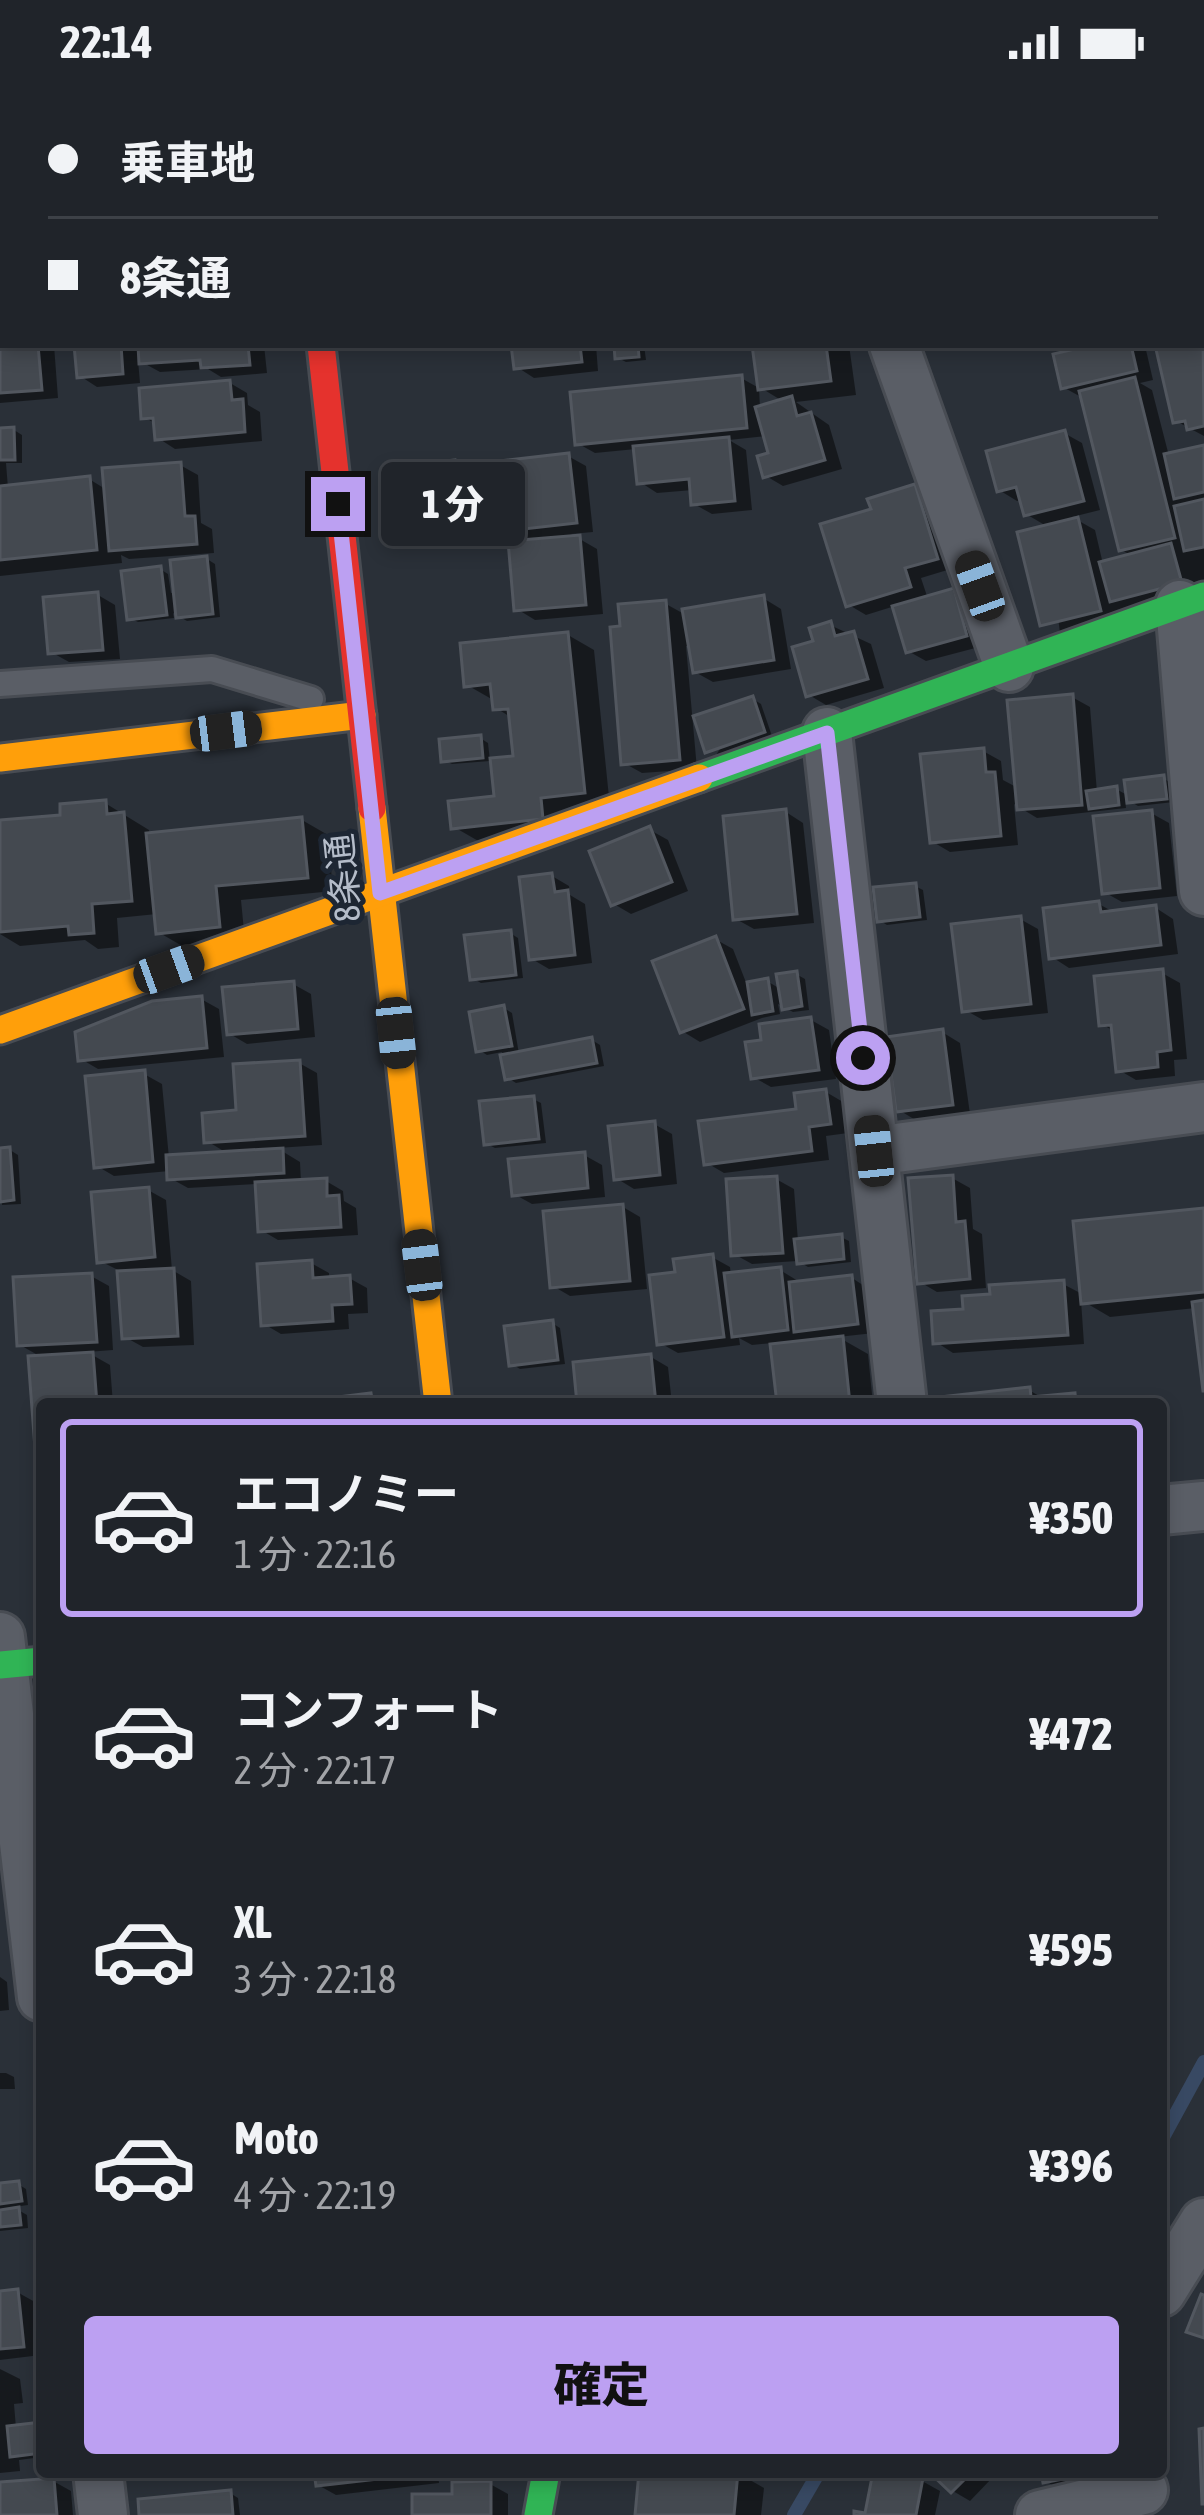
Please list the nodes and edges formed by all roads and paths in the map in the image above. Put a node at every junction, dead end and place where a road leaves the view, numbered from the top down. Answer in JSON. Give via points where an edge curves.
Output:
{"nodes":[{"id":1,"x":321,"y":348,"type":"edge"},
{"id":2,"x":895,"y":348,"type":"edge"},
{"id":3,"x":1192,"y":601,"type":"edge"},
{"id":4,"x":1009,"y":667,"type":"junction"},
{"id":5,"x":0,"y":684,"type":"edge"},
{"id":6,"x":362,"y":715,"type":"junction"},
{"id":7,"x":827,"y":733,"type":"junction"},
{"id":8,"x":0,"y":758,"type":"edge"},
{"id":9,"x":1204,"y":891,"type":"edge"},
{"id":10,"x":380,"y":893,"type":"junction"},
{"id":11,"x":0,"y":1030,"type":"edge"},
{"id":12,"x":1204,"y":1107,"type":"edge"},
{"id":13,"x":874,"y":1151,"type":"junction"},
{"id":14,"x":437,"y":1398,"type":"edge"},
{"id":15,"x":901,"y":1398,"type":"edge"},
{"id":16,"x":1204,"y":1506,"type":"edge"},
{"id":17,"x":1167,"y":1509,"type":"edge"},
{"id":18,"x":11,"y":1657,"type":"edge"},
{"id":19,"x":36,"y":1931,"type":"edge"},
{"id":20,"x":1204,"y":2223,"type":"edge"},
{"id":21,"x":1167,"y":2282,"type":"edge"},
{"id":22,"x":99,"y":2478,"type":"edge"},
{"id":23,"x":545,"y":2478,"type":"edge"},
{"id":24,"x":1143,"y":2492,"type":"edge"},
{"id":25,"x":103,"y":2515,"type":"edge"},
{"id":26,"x":538,"y":2515,"type":"edge"},
{"id":27,"x":1040,"y":2515,"type":"edge"}],
"edges":[{"from":1,"to":6,"type":"street","name":"8条通"},
{"from":2,"to":4,"type":"street"},
{"from":3,"to":4,"type":"street"},
{"from":3,"to":9,"type":"street"},
{"from":4,"to":7,"type":"street"},
{"from":5,"to":6,"type":"lane","via":[[212,669]]},
{"from":6,"to":8,"type":"street"},
{"from":6,"to":10,"type":"street","name":"8条通"},
{"from":7,"to":10,"type":"street"},
{"from":7,"to":13,"type":"street"},
{"from":10,"to":11,"type":"street"},
{"from":10,"to":14,"type":"street","name":"8条通"},
{"from":12,"to":13,"type":"street"},
{"from":13,"to":15,"type":"street"},
{"from":16,"to":17,"type":"street"},
{"from":18,"to":19,"type":"street"},
{"from":20,"to":21,"type":"street"},
{"from":22,"to":25,"type":"street"},
{"from":23,"to":26,"type":"street"},
{"from":24,"to":27,"type":"street"}]}
